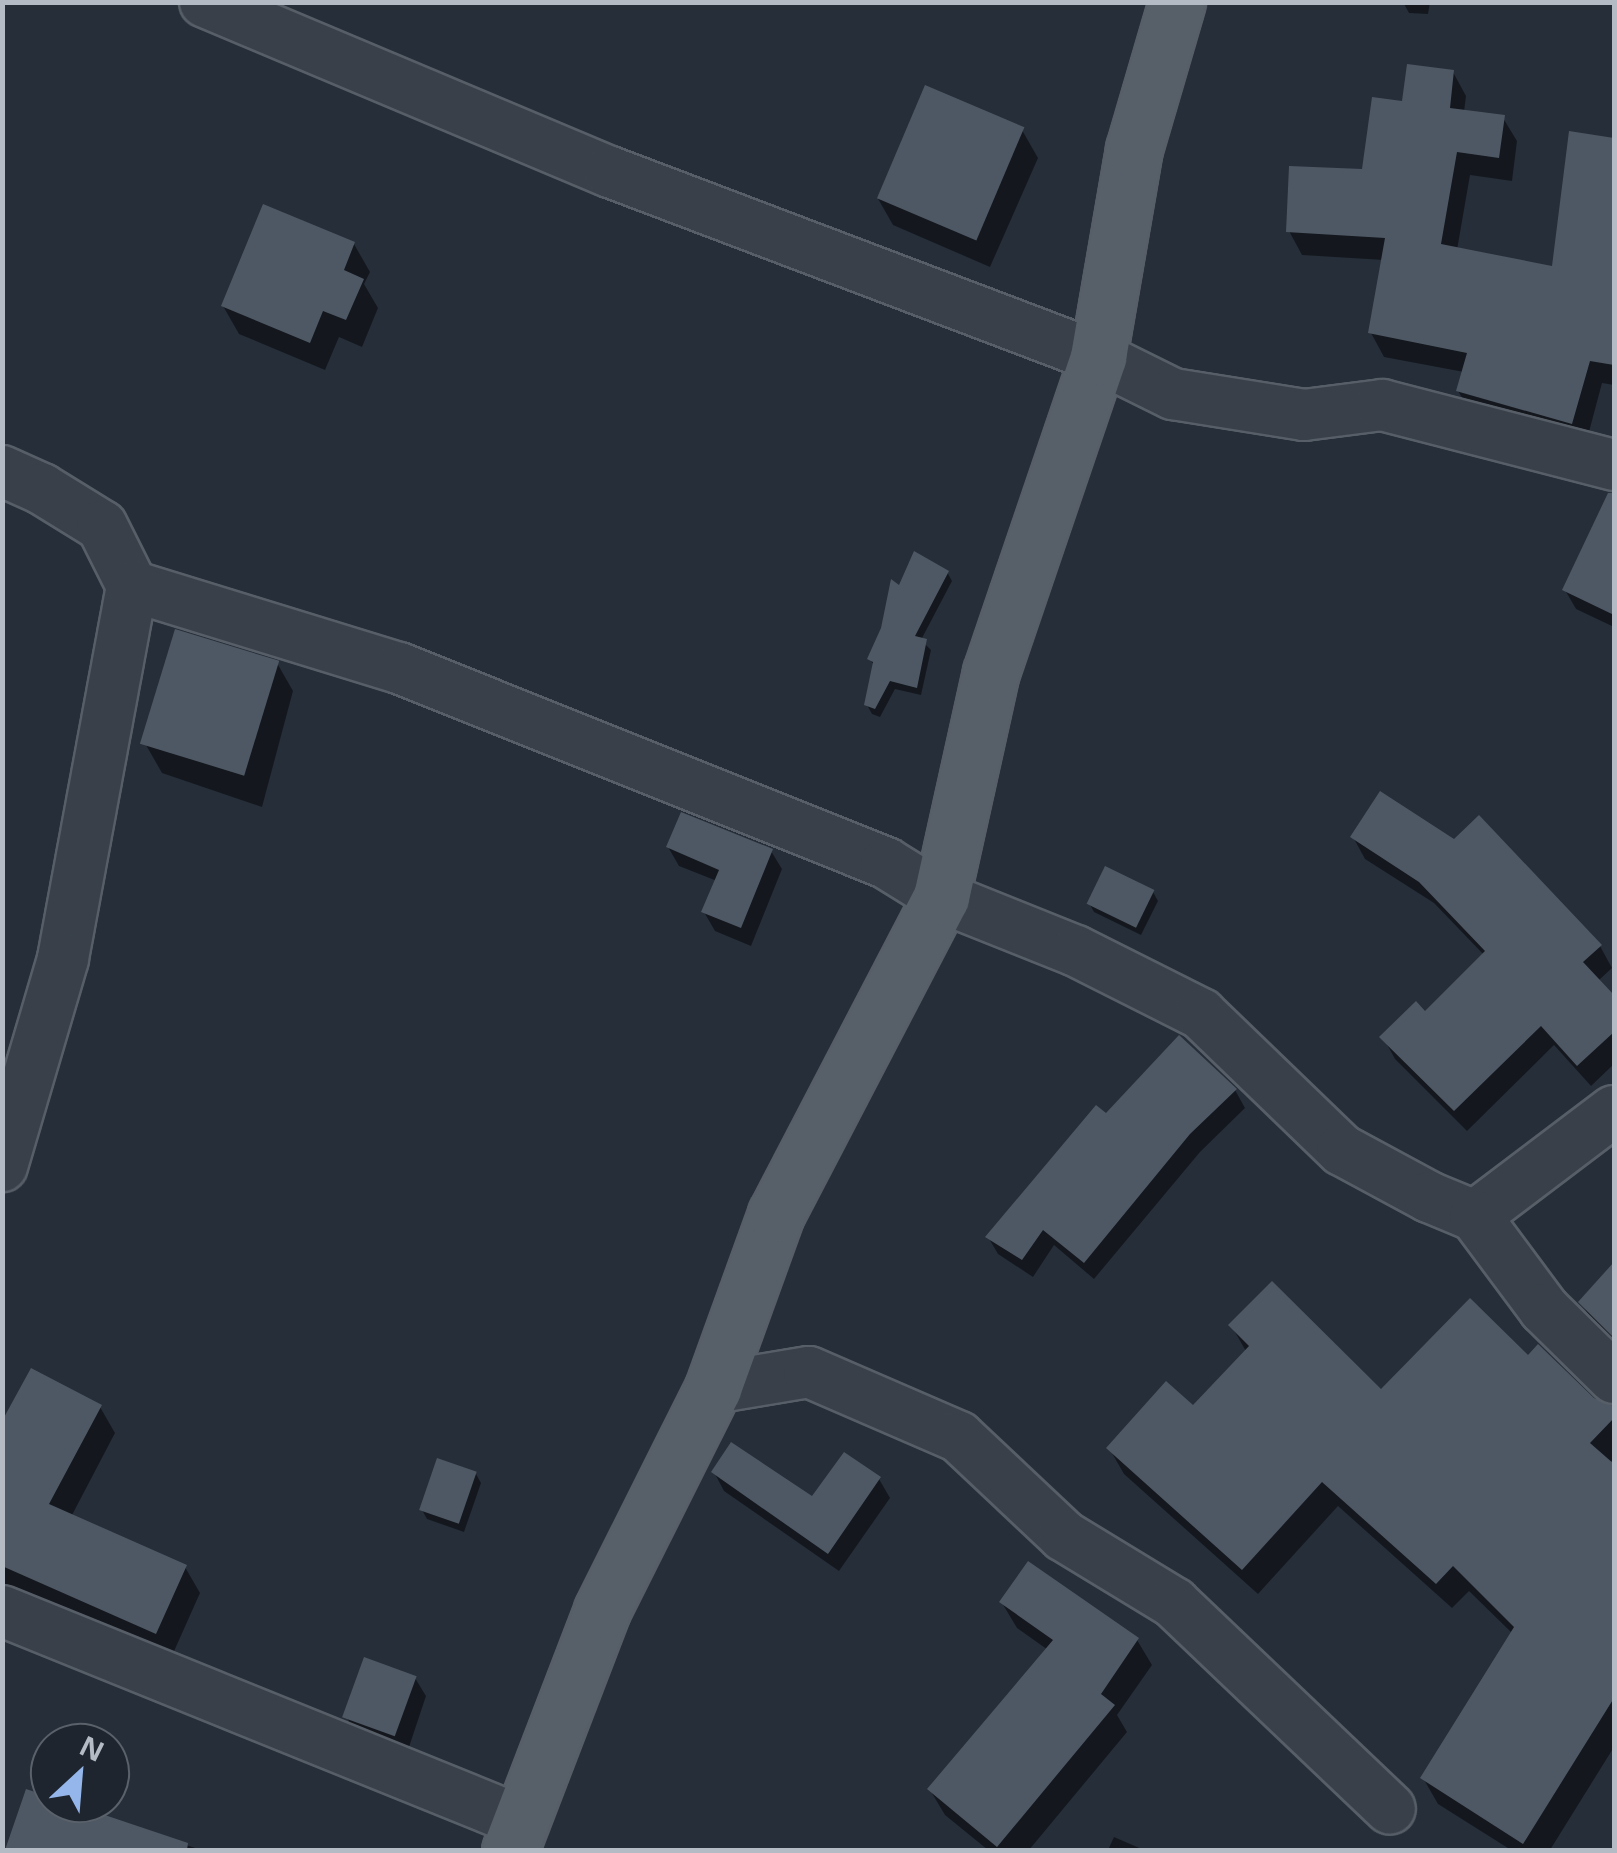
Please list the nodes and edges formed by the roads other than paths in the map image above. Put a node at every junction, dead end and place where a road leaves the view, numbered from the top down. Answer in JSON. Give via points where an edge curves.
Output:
{"nodes":[{"id":1,"x":205,"y":2,"type":"edge"},
{"id":2,"x":1177,"y":2,"type":"edge"},
{"id":3,"x":270,"y":16,"type":"edge"},
{"id":4,"x":1098,"y":356,"type":"junction"},
{"id":5,"x":1614,"y":465,"type":"edge"},
{"id":6,"x":2,"y":472,"type":"edge"},
{"id":7,"x":132,"y":586,"type":"junction"},
{"id":8,"x":941,"y":897,"type":"junction"},
{"id":9,"x":1614,"y":1111,"type":"edge"},
{"id":10,"x":2,"y":1166,"type":"edge"},
{"id":11,"x":1475,"y":1216,"type":"junction"},
{"id":12,"x":1614,"y":1378,"type":"edge"},
{"id":13,"x":713,"y":1388,"type":"junction"},
{"id":14,"x":2,"y":1611,"type":"edge"},
{"id":15,"x":1390,"y":1809,"type":"dead end"},
{"id":16,"x":516,"y":1836,"type":"edge"}],
"edges":[{"from":1,"to":3,"type":"street"},
{"from":2,"to":4,"type":"main road","via":[[1134,149]]},
{"from":3,"to":4,"type":"street","via":[[610,172]]},
{"from":4,"to":5,"type":"street","via":[[1173,394],[1304,415],[1382,405]]},
{"from":4,"to":8,"type":"main road","via":[[990,672]]},
{"from":6,"to":7,"type":"street","via":[[102,526]]},
{"from":7,"to":8,"type":"street","via":[[399,668],[886,863]]},
{"from":7,"to":10,"type":"street","via":[[63,959]]},
{"from":8,"to":11,"type":"street","via":[[1076,951],[1201,1014],[1342,1150]]},
{"from":8,"to":13,"type":"main road","via":[[776,1214]]},
{"from":9,"to":11,"type":"street"},
{"from":11,"to":12,"type":"street","via":[[1544,1309]]},
{"from":13,"to":15,"type":"street","via":[[808,1372],[959,1436],[1064,1536],[1174,1603]]},
{"from":13,"to":16,"type":"main road","via":[[602,1610]]},
{"from":14,"to":16,"type":"street"}]}
